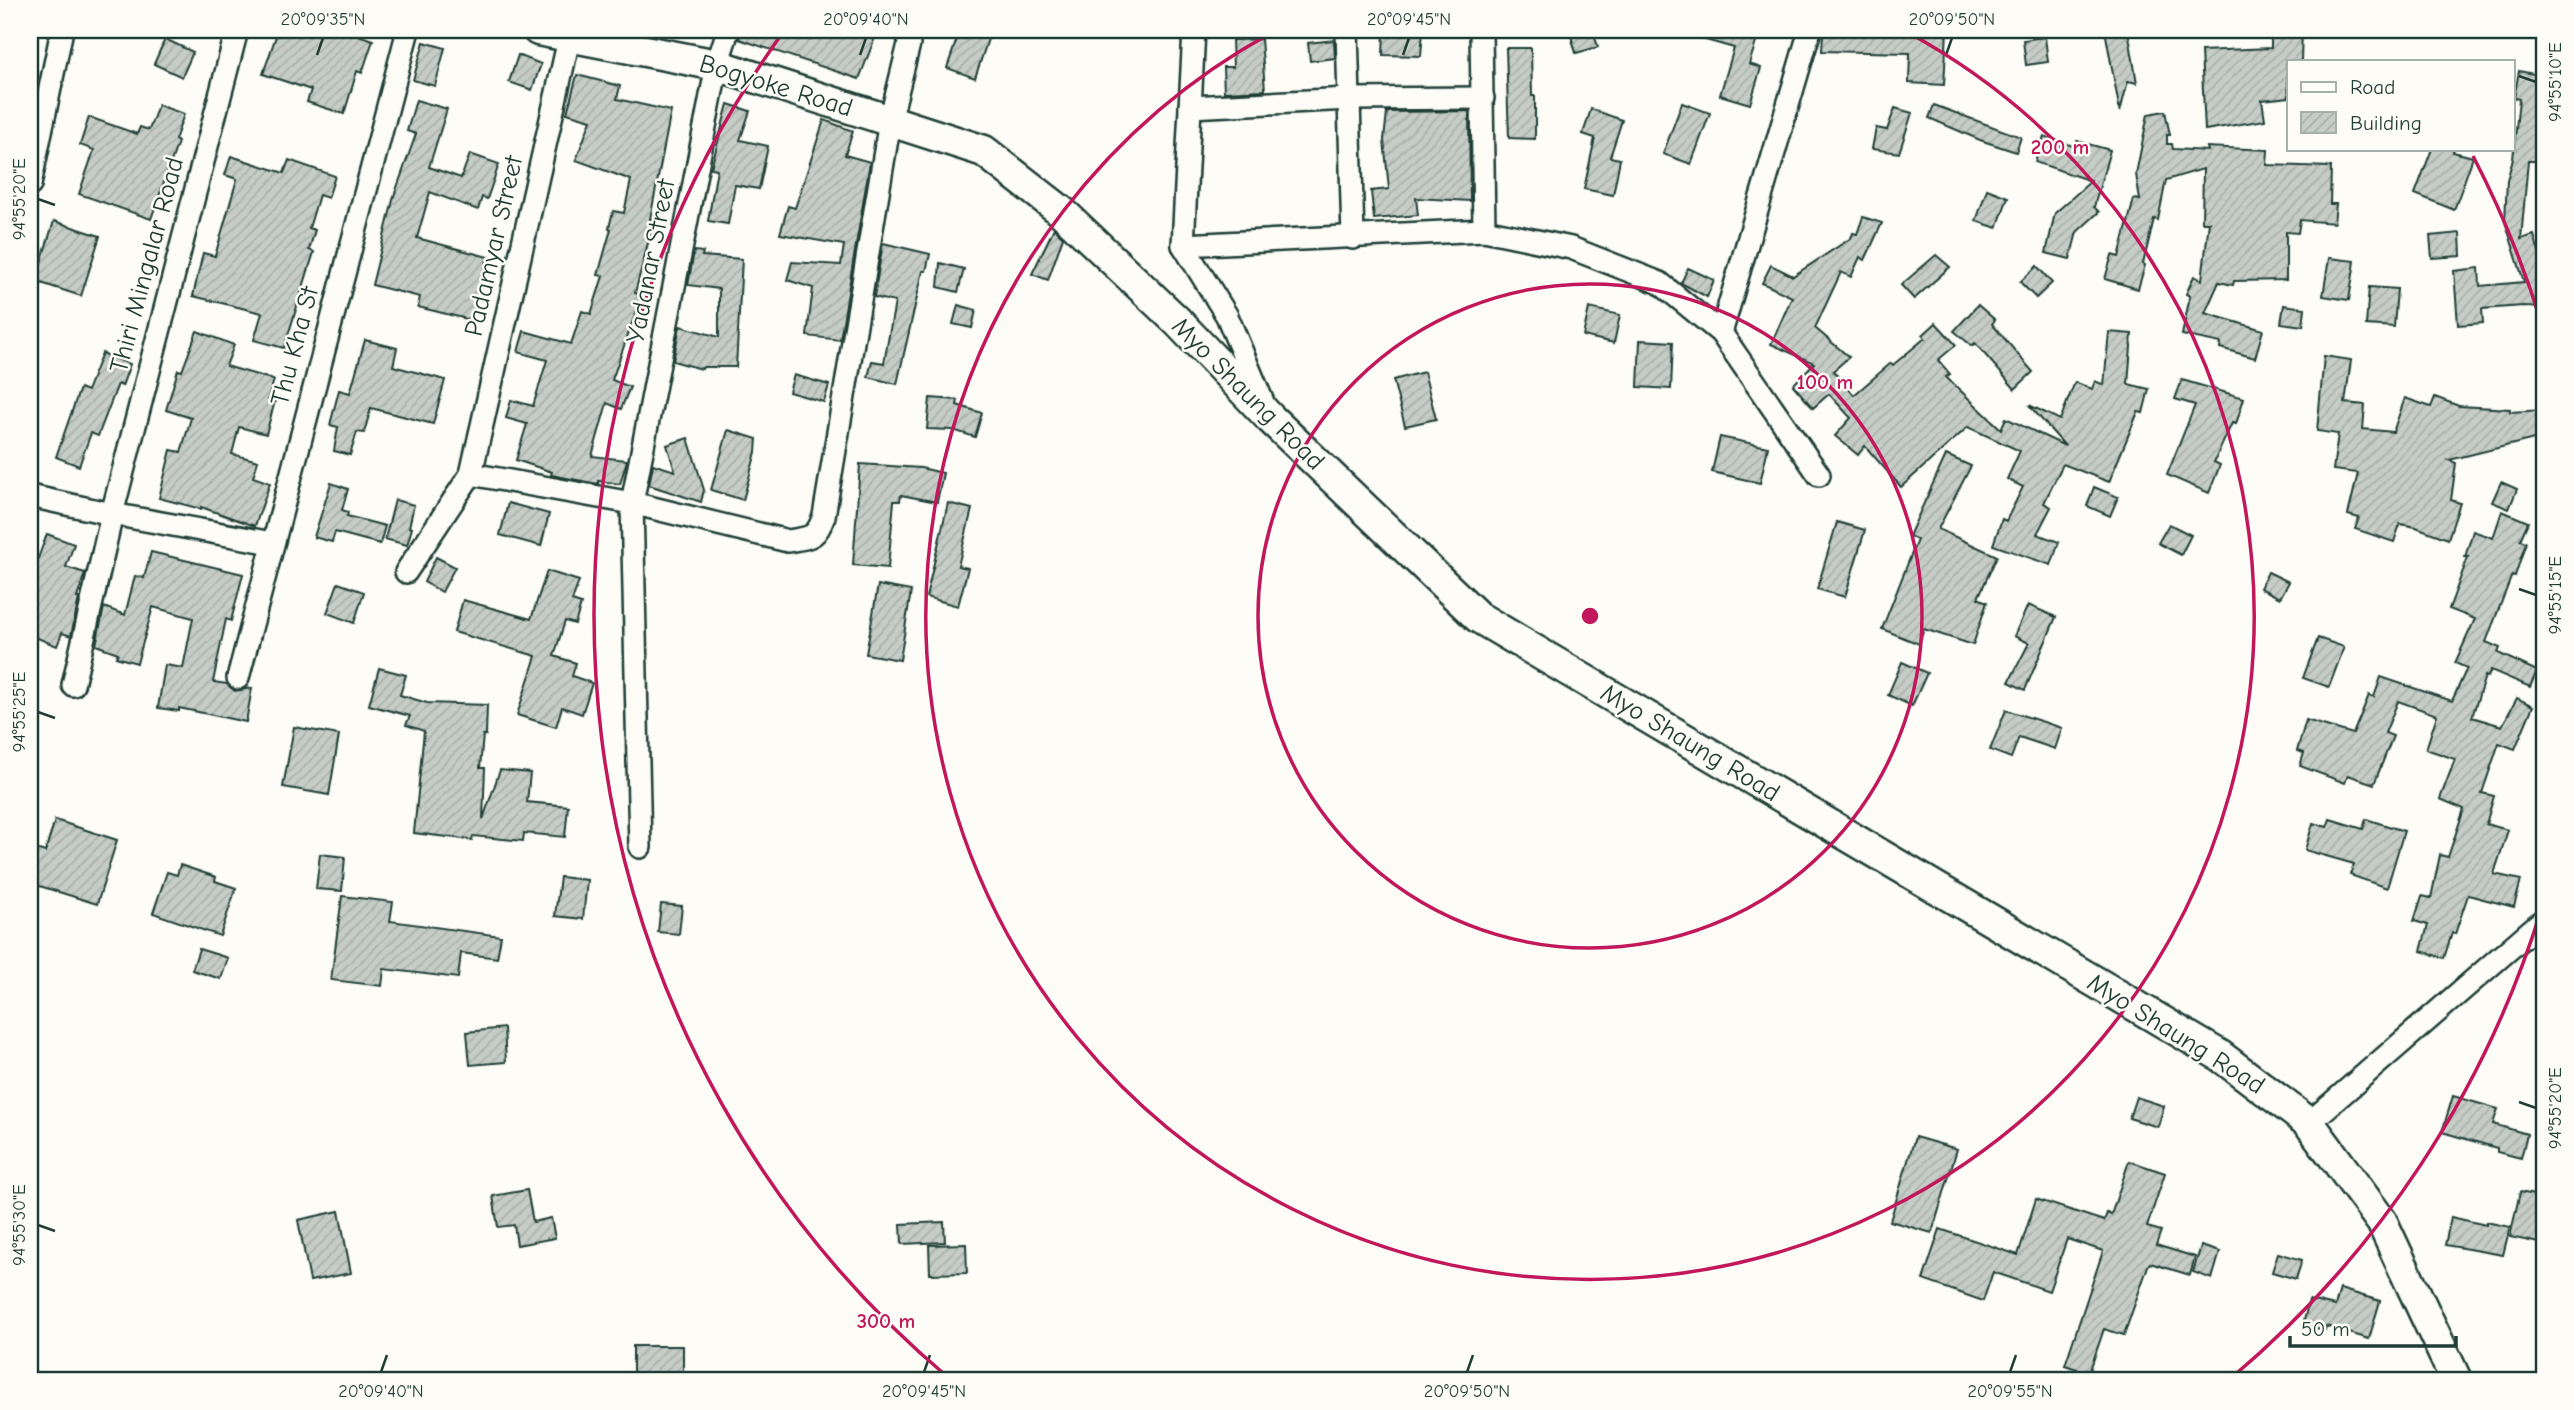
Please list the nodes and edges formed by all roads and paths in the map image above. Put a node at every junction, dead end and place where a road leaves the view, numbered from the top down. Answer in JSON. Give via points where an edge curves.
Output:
{"nodes":[{"id":1,"x":62,"y":30,"type":"edge"},
{"id":2,"x":237,"y":30,"type":"edge"},
{"id":3,"x":408,"y":30,"type":"edge"},
{"id":4,"x":538,"y":30,"type":"edge"},
{"id":5,"x":727,"y":30,"type":"edge"},
{"id":6,"x":908,"y":30,"type":"edge"},
{"id":7,"x":1194,"y":30,"type":"edge"},
{"id":8,"x":1347,"y":30,"type":"edge"},
{"id":9,"x":1482,"y":30,"type":"edge"},
{"id":10,"x":1810,"y":30,"type":"edge"},
{"id":11,"x":570,"y":33,"type":"edge"},
{"id":12,"x":718,"y":65,"type":"junction"},
{"id":13,"x":1483,"y":98,"type":"junction"},
{"id":14,"x":1349,"y":99,"type":"junction"},
{"id":15,"x":1190,"y":107,"type":"junction"},
{"id":16,"x":890,"y":121,"type":"junction"},
{"id":17,"x":30,"y":185,"type":"edge"},
{"id":18,"x":1484,"y":230,"type":"junction"},
{"id":19,"x":1353,"y":238,"type":"junction"},
{"id":20,"x":1183,"y":245,"type":"junction"},
{"id":21,"x":1721,"y":332,"type":"junction"},
{"id":22,"x":1270,"y":418,"type":"junction"},
{"id":23,"x":471,"y":474,"type":"junction"},
{"id":24,"x":1819,"y":475,"type":"dead end"},
{"id":25,"x":30,"y":496,"type":"edge"},
{"id":26,"x":632,"y":503,"type":"junction"},
{"id":27,"x":112,"y":514,"type":"junction"},
{"id":28,"x":272,"y":543,"type":"junction"},
{"id":29,"x":406,"y":572,"type":"dead end"},
{"id":30,"x":238,"y":678,"type":"dead end"},
{"id":31,"x":73,"y":685,"type":"dead end"},
{"id":32,"x":640,"y":847,"type":"dead end"},
{"id":33,"x":2544,"y":919,"type":"edge"},
{"id":34,"x":2309,"y":1123,"type":"junction"},
{"id":35,"x":2455,"y":1380,"type":"edge"}],
"edges":[{"from":1,"to":17,"type":"street"},
{"from":2,"to":27,"type":"street","name":"Thiri Mingalar Road"},
{"from":3,"to":28,"type":"street","name":"Thu Kha St"},
{"from":4,"to":11,"type":"street","name":"Bogyoke Road"},
{"from":5,"to":12,"type":"street","name":"Yadanar Street"},
{"from":6,"to":16,"type":"street","via":[[909,44]]},
{"from":7,"to":15,"type":"street"},
{"from":8,"to":14,"type":"street"},
{"from":9,"to":13,"type":"street"},
{"from":10,"to":21,"type":"street"},
{"from":11,"to":12,"type":"street","name":"Bogyoke Road"},
{"from":11,"to":23,"type":"street","name":"Padamyar Street"},
{"from":12,"to":16,"type":"street","name":"Bogyoke Road"},
{"from":12,"to":26,"type":"street","name":"Yadanar Street"},
{"from":13,"to":14,"type":"street"},
{"from":13,"to":18,"type":"street"},
{"from":14,"to":15,"type":"street"},
{"from":14,"to":19,"type":"street"},
{"from":15,"to":20,"type":"street"},
{"from":16,"to":22,"type":"street","name":"Myo Shaung Road","via":[[984,151],[1061,211]]},
{"from":16,"to":26,"type":"street","via":[[819,531],[788,541]]},
{"from":18,"to":19,"type":"street"},
{"from":18,"to":21,"type":"street","via":[[1572,247],[1660,283]]},
{"from":19,"to":20,"type":"street"},
{"from":20,"to":22,"type":"street","via":[[1227,316]]},
{"from":21,"to":24,"type":"street"},
{"from":22,"to":34,"type":"street","name":"Myo Shaung Road","via":[[1478,617],[2219,1055]]},
{"from":23,"to":26,"type":"street"},
{"from":23,"to":29,"type":"street"},
{"from":25,"to":27,"type":"street"},
{"from":26,"to":32,"type":"street","name":"Yadanar Street"},
{"from":27,"to":28,"type":"street"},
{"from":27,"to":31,"type":"street","name":"Thiri Mingalar Road"},
{"from":28,"to":30,"type":"street","name":"Thu Kha St"},
{"from":33,"to":34,"type":"street"},
{"from":34,"to":35,"type":"street","name":"Myo Shaung Road","via":[[2382,1222]]}]}
